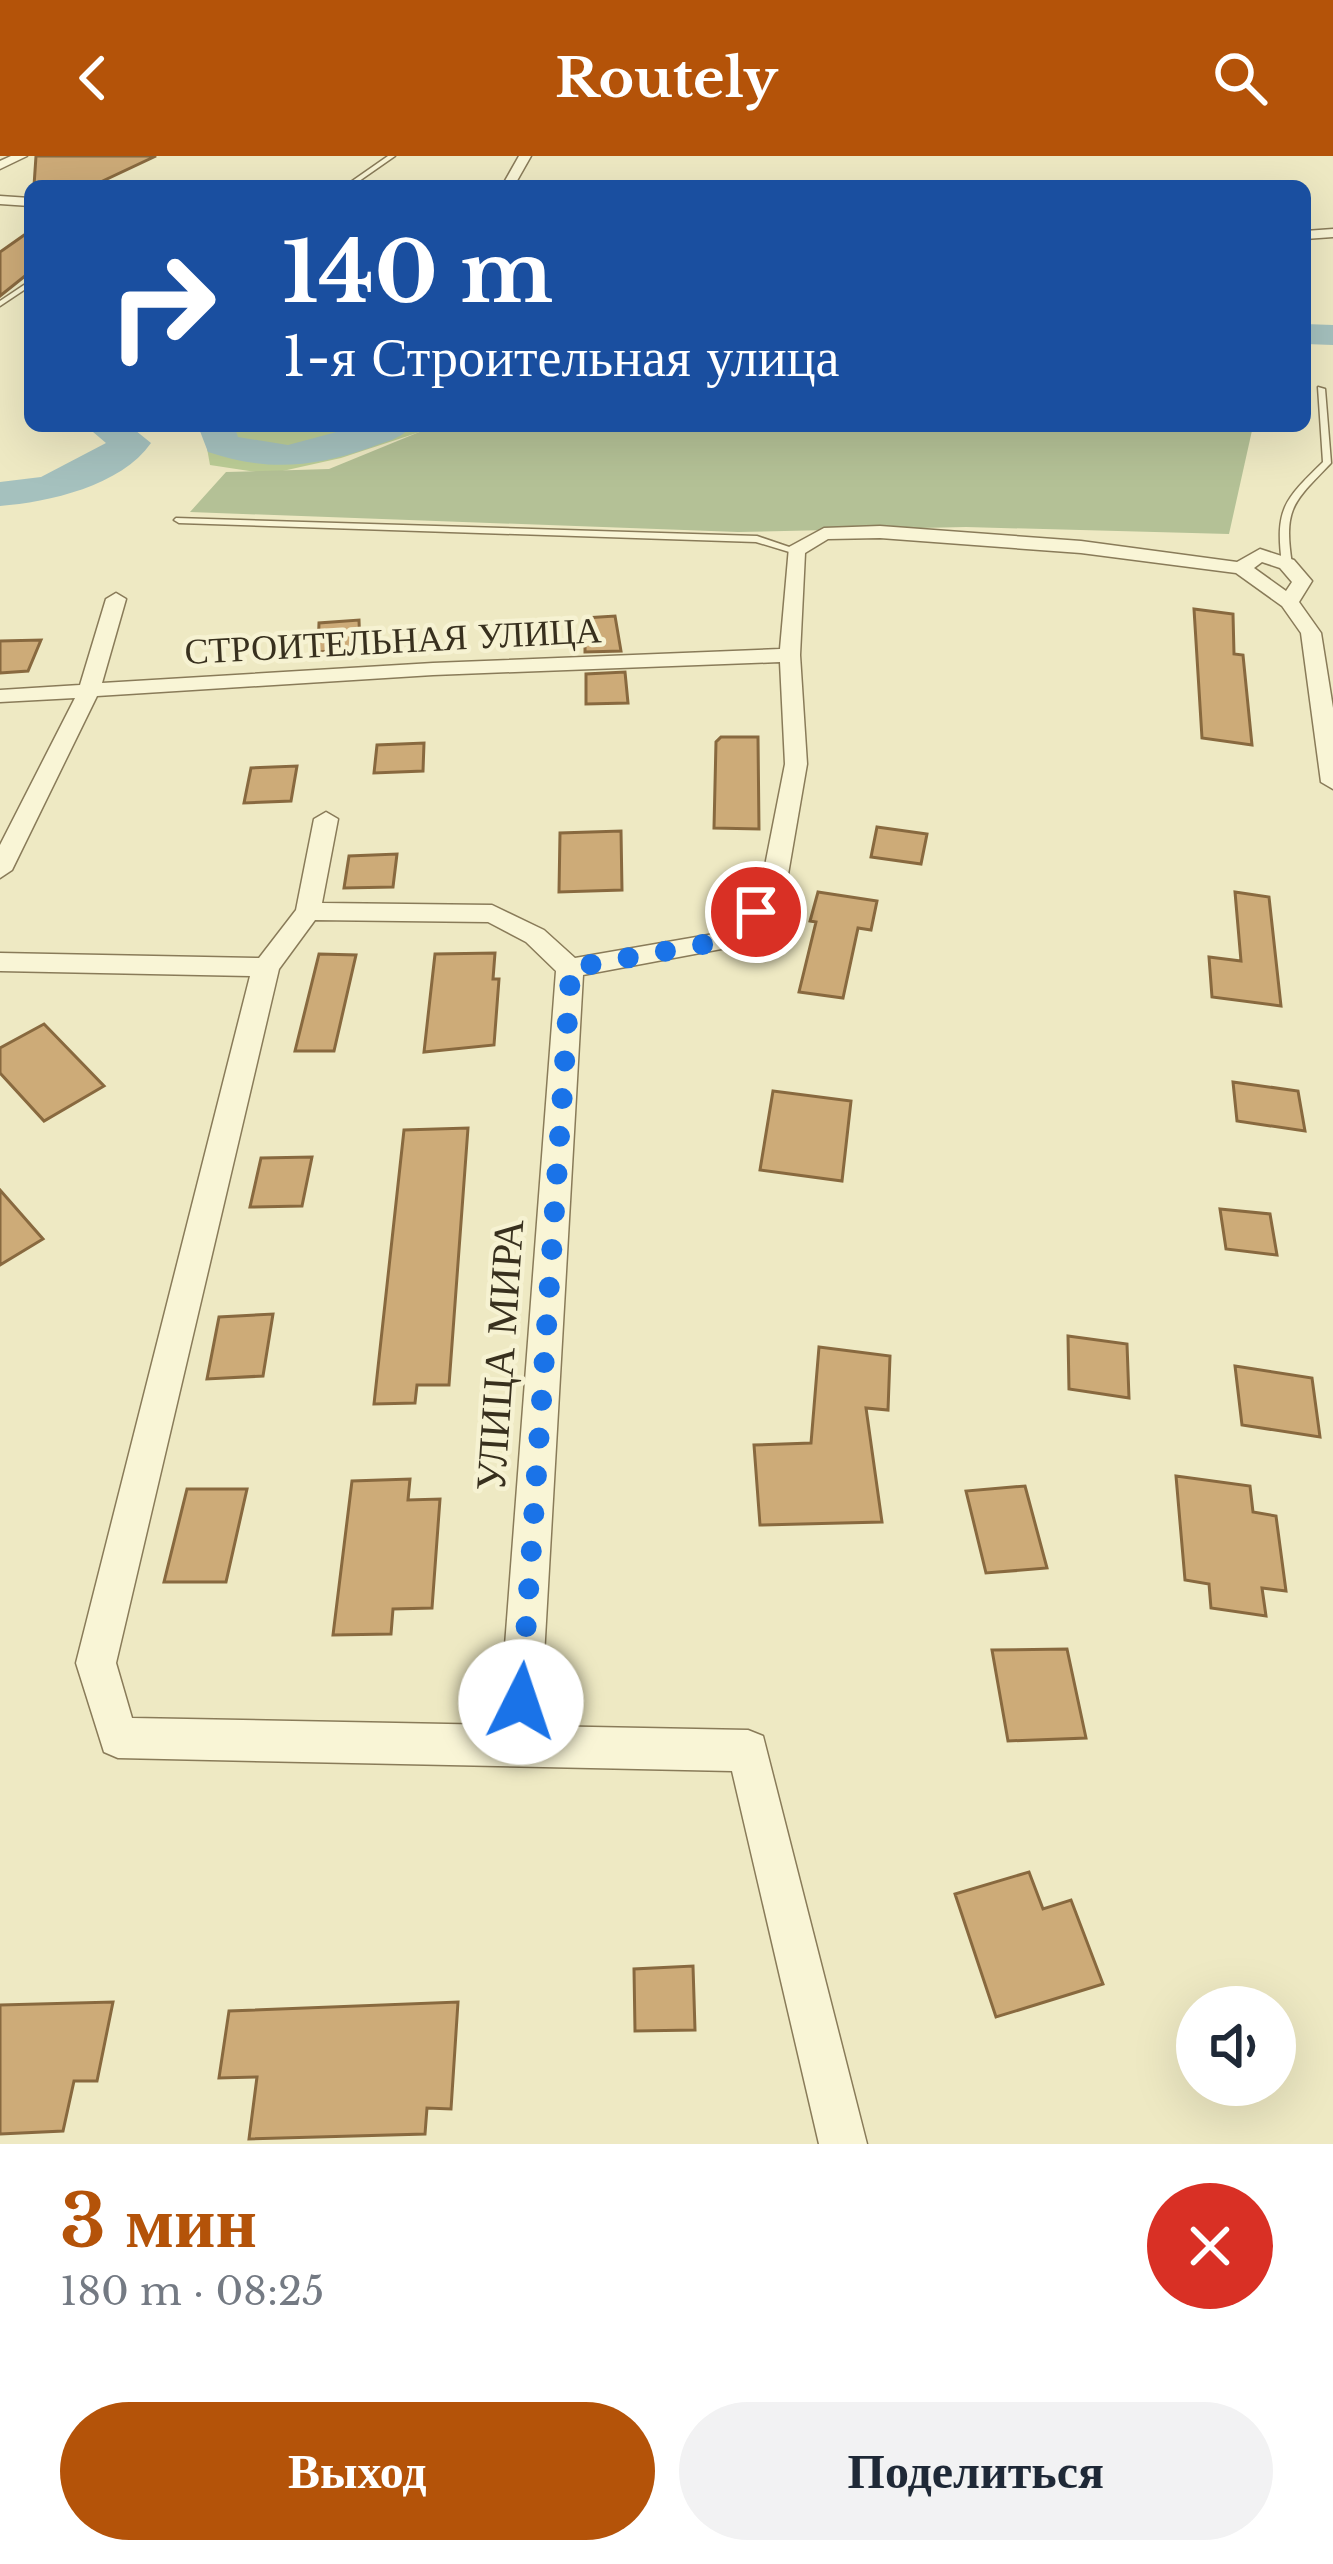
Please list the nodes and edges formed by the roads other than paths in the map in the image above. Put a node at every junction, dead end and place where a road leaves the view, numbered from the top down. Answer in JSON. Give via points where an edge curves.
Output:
{"nodes":[{"id":1,"x":21,"y":156,"type":"edge"},
{"id":2,"x":392,"y":156,"type":"edge"},
{"id":3,"x":0,"y":165,"type":"edge"},
{"id":4,"x":357,"y":180,"type":"edge"},
{"id":5,"x":1321,"y":388,"type":"dead end"},
{"id":6,"x":179,"y":520,"type":"dead end"},
{"id":7,"x":796,"y":551,"type":"junction"},
{"id":8,"x":1287,"y":564,"type":"junction"},
{"id":9,"x":1241,"y":568,"type":"junction"},
{"id":10,"x":116,"y":598,"type":"dead end"},
{"id":11,"x":1289,"y":602,"type":"junction"},
{"id":12,"x":790,"y":655,"type":"junction"},
{"id":13,"x":88,"y":692,"type":"junction"},
{"id":14,"x":0,"y":696,"type":"edge"},
{"id":15,"x":1333,"y":782,"type":"edge"},
{"id":16,"x":326,"y":819,"type":"dead end"},
{"id":17,"x":0,"y":870,"type":"edge"},
{"id":18,"x":308,"y":911,"type":"junction"},
{"id":19,"x":0,"y":962,"type":"edge"},
{"id":20,"x":266,"y":967,"type":"junction"},
{"id":21,"x":571,"y":968,"type":"junction"},
{"id":22,"x":518,"y":1748,"type":"junction"},
{"id":23,"x":843,"y":2144,"type":"edge"}],
"edges":[{"from":1,"to":3,"type":"street"},
{"from":2,"to":4,"type":"lane"},
{"from":5,"to":8,"type":"lane","via":[[1327,463],[1280,522]]},
{"from":6,"to":7,"type":"lane","via":[[758,539]]},
{"from":7,"to":9,"type":"street","via":[[824,534],[880,532]]},
{"from":7,"to":12,"type":"street"},
{"from":8,"to":9,"type":"street","via":[[1260,555]]},
{"from":8,"to":11,"type":"street","via":[[1302,581]]},
{"from":9,"to":11,"type":"street"},
{"from":10,"to":13,"type":"street"},
{"from":11,"to":15,"type":"street","via":[[1311,633]]},
{"from":12,"to":13,"type":"street","name":"СТРОИТЕЛЬНАЯ УЛИЦА"},
{"from":12,"to":21,"type":"street","via":[[796,764],[773,886],[739,938]]},
{"from":13,"to":14,"type":"street","name":"СТРОИТЕЛЬНАЯ УЛИЦА"},
{"from":13,"to":17,"type":"street"},
{"from":16,"to":18,"type":"street"},
{"from":18,"to":20,"type":"street"},
{"from":18,"to":21,"type":"street","via":[[492,914],[535,936]]},
{"from":19,"to":20,"type":"street"},
{"from":20,"to":22,"type":"street","via":[[97,1663],[118,1738]]},
{"from":21,"to":22,"type":"street","name":"УЛИЦА МИРА"},
{"from":22,"to":23,"type":"street","via":[[748,1751]]}]}
